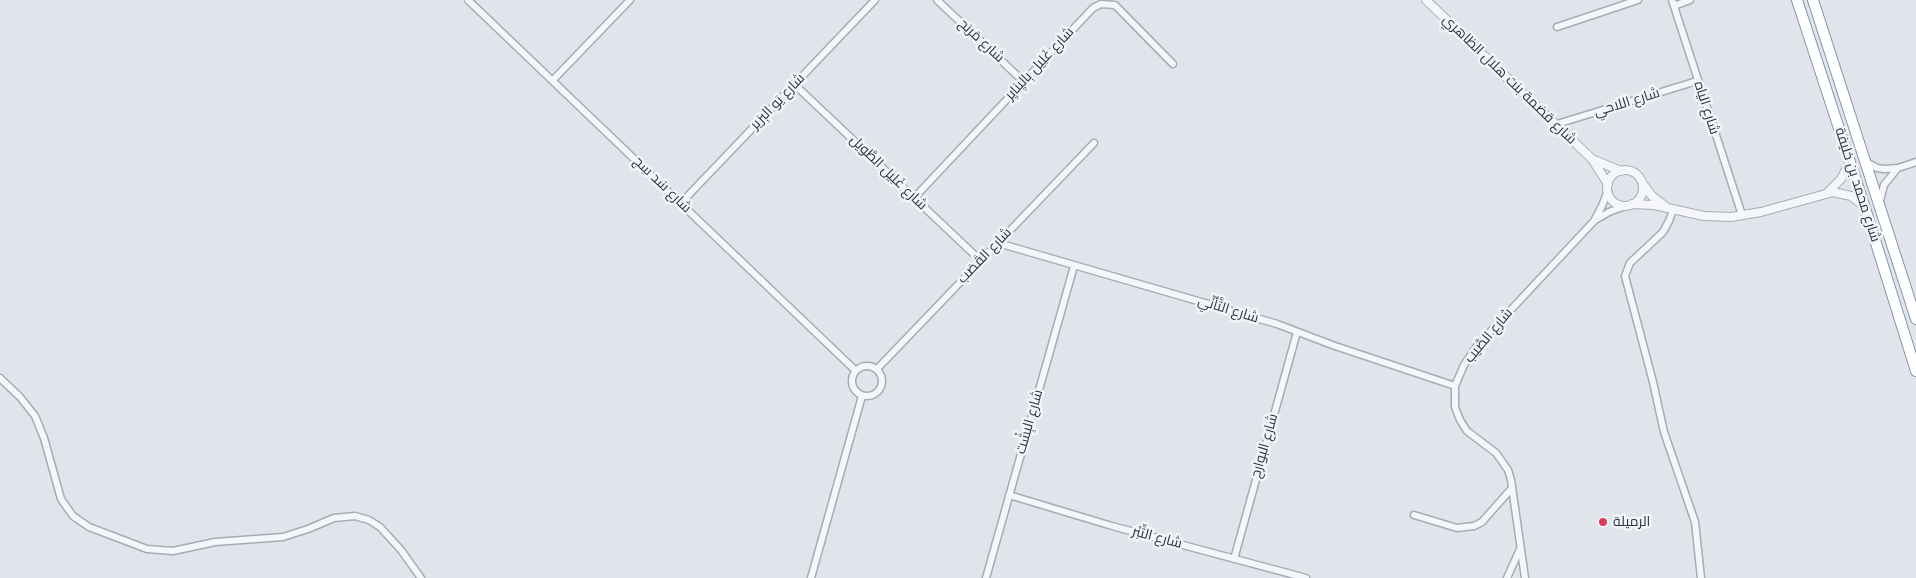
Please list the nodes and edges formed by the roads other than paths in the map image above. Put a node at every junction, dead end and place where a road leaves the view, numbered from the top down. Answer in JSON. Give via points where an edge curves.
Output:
{"nodes":[{"id":1,"x":468,"y":0,"type":"edge"},
{"id":2,"x":630,"y":0,"type":"edge"},
{"id":3,"x":875,"y":0,"type":"edge"},
{"id":4,"x":937,"y":0,"type":"edge"},
{"id":5,"x":1426,"y":0,"type":"edge"},
{"id":6,"x":1638,"y":0,"type":"edge"},
{"id":7,"x":1690,"y":0,"type":"edge"},
{"id":8,"x":1797,"y":0,"type":"edge"},
{"id":9,"x":1813,"y":0,"type":"edge"},
{"id":10,"x":1672,"y":3,"type":"edge"},
{"id":11,"x":1557,"y":27,"type":"dead end"},
{"id":12,"x":1173,"y":64,"type":"dead end"},
{"id":13,"x":553,"y":80,"type":"junction"},
{"id":14,"x":1697,"y":81,"type":"junction"},
{"id":15,"x":1024,"y":82,"type":"junction"},
{"id":16,"x":794,"y":84,"type":"junction"},
{"id":17,"x":1557,"y":124,"type":"junction"},
{"id":18,"x":1094,"y":143,"type":"dead end"},
{"id":19,"x":1592,"y":160,"type":"junction"},
{"id":20,"x":1865,"y":161,"type":"junction"},
{"id":21,"x":1850,"y":162,"type":"junction"},
{"id":22,"x":1916,"y":162,"type":"edge"},
{"id":23,"x":1898,"y":168,"type":"junction"},
{"id":24,"x":1621,"y":171,"type":"junction"},
{"id":25,"x":1643,"y":184,"type":"junction"},
{"id":26,"x":1608,"y":187,"type":"junction"},
{"id":27,"x":1827,"y":193,"type":"junction"},
{"id":28,"x":914,"y":198,"type":"junction"},
{"id":29,"x":681,"y":203,"type":"junction"},
{"id":30,"x":1628,"y":205,"type":"junction"},
{"id":31,"x":1880,"y":207,"type":"junction"},
{"id":32,"x":1866,"y":208,"type":"junction"},
{"id":33,"x":1671,"y":209,"type":"junction"},
{"id":34,"x":1742,"y":215,"type":"junction"},
{"id":35,"x":1594,"y":221,"type":"junction"},
{"id":36,"x":998,"y":243,"type":"junction"},
{"id":37,"x":981,"y":261,"type":"junction"},
{"id":38,"x":1074,"y":266,"type":"junction"},
{"id":39,"x":1916,"y":319,"type":"edge"},
{"id":40,"x":1297,"y":332,"type":"junction"},
{"id":41,"x":856,"y":370,"type":"junction"},
{"id":42,"x":877,"y":370,"type":"junction"},
{"id":43,"x":1916,"y":371,"type":"edge"},
{"id":44,"x":0,"y":378,"type":"edge"},
{"id":45,"x":1455,"y":386,"type":"junction"},
{"id":46,"x":862,"y":396,"type":"junction"},
{"id":47,"x":1512,"y":488,"type":"junction"},
{"id":48,"x":1009,"y":495,"type":"junction"},
{"id":49,"x":1414,"y":515,"type":"dead end"},
{"id":50,"x":1521,"y":548,"type":"junction"},
{"id":51,"x":1234,"y":559,"type":"junction"},
{"id":52,"x":421,"y":578,"type":"edge"},
{"id":53,"x":811,"y":578,"type":"edge"},
{"id":54,"x":986,"y":578,"type":"edge"},
{"id":55,"x":1306,"y":578,"type":"edge"},
{"id":56,"x":1508,"y":578,"type":"edge"},
{"id":57,"x":1525,"y":578,"type":"edge"},
{"id":58,"x":1701,"y":578,"type":"edge"}],
"edges":[{"from":1,"to":13,"type":"street","name":"شارع سَد سِج"},
{"from":2,"to":13,"type":"street"},
{"from":3,"to":16,"type":"street","name":"شارع يَو البِرَير"},
{"from":4,"to":15,"type":"street","name":"شارع مَربَح"},
{"from":5,"to":17,"type":"street","name":"شارع قضمة بنت هلال الظاهري"},
{"from":6,"to":11,"type":"street"},
{"from":7,"to":10,"type":"street"},
{"from":8,"to":21,"type":"highway","name":"شارع محمد بن خليفة"},
{"from":9,"to":20,"type":"highway","name":"شارع محمد بن خليفة"},
{"from":10,"to":14,"type":"street","name":"شارع الياه"},
{"from":12,"to":15,"type":"street","name":"شارع غَلِيل بِاليِنايِر","via":[[1120,10],[1101,4],[1087,13]]},
{"from":13,"to":29,"type":"street","name":"شارع سَد سِج"},
{"from":14,"to":17,"type":"street","name":"شارع اللاحي"},
{"from":14,"to":34,"type":"street","name":"شارع الياه"},
{"from":15,"to":28,"type":"street","name":"شارع غَلِيل بِاليِنايِر"},
{"from":16,"to":28,"type":"street","name":"شارع غَلِيل الطَّويل"},
{"from":16,"to":29,"type":"street","name":"شارع يَو البِرَير"},
{"from":17,"to":19,"type":"street","name":"شارع قضمة بنت هلال الظاهري"},
{"from":18,"to":36,"type":"street","name":"شارع القَصَب"},
{"from":19,"to":24,"type":"street","name":"شارع قضمة بنت هلال الظاهري"},
{"from":19,"to":26,"type":"street","name":"شارع قضمة بنت هلال الظاهري"},
{"from":20,"to":23,"type":"street","via":[[1884,169]]},
{"from":20,"to":31,"type":"highway","name":"شارع محمد بن خليفة"},
{"from":21,"to":27,"type":"street","via":[[1841,179]]},
{"from":21,"to":32,"type":"highway","name":"شارع محمد بن خليفة"},
{"from":22,"to":23,"type":"street"},
{"from":23,"to":31,"type":"street","via":[[1884,185]]},
{"from":24,"to":25,"type":"street","via":[[1635,172]]},
{"from":24,"to":26,"type":"street","via":[[1615,173]]},
{"from":25,"to":30,"type":"street","via":[[1641,196]]},
{"from":25,"to":33,"type":"street","via":[[1652,196]]},
{"from":26,"to":30,"type":"street","via":[[1612,199],[1620,205]]},
{"from":26,"to":35,"type":"street","name":"شارع الصَّيب"},
{"from":27,"to":32,"type":"street","via":[[1840,192],[1851,196]]},
{"from":27,"to":34,"type":"street"},
{"from":28,"to":37,"type":"street","name":"شارع غَلِيل الطَّويل"},
{"from":29,"to":41,"type":"street","name":"شارع سَد سِج"},
{"from":30,"to":33,"type":"street","via":[[1647,204]]},
{"from":30,"to":35,"type":"street","name":"شارع الصَّيب"},
{"from":31,"to":39,"type":"highway","name":"شارع محمد بن خليفة"},
{"from":32,"to":43,"type":"highway","name":"شارع محمد بن خليفة"},
{"from":33,"to":34,"type":"street","via":[[1704,216]]},
{"from":33,"to":58,"type":"street","via":[[1663,232],[1630,263],[1625,276],[1664,432],[1694,516]]},
{"from":35,"to":45,"type":"street","name":"شارع الصَّيب","via":[[1478,346]]},
{"from":36,"to":37,"type":"street","name":"شارع القَصَب"},
{"from":36,"to":38,"type":"street","name":"شارع التَّأنِّي"},
{"from":37,"to":42,"type":"street","name":"شارع القَصَب"},
{"from":38,"to":40,"type":"street","name":"شارع التَّأنِّي"},
{"from":38,"to":48,"type":"street","name":"شارع البِشْت"},
{"from":40,"to":45,"type":"street","name":"شارع التَّأنِّي"},
{"from":40,"to":51,"type":"street","name":"شارع البوارح"},
{"from":41,"to":42,"type":"street","via":[[868,366]]},
{"from":41,"to":46,"type":"street","via":[[852,375],[852,385]]},
{"from":42,"to":46,"type":"street","via":[[882,382],[879,391],[871,396]]},
{"from":44,"to":52,"type":"street","via":[[20,396],[34,416],[44,438],[61,498],[73,516],[89,527],[146,549],[173,551],[215,542],[282,536],[334,518],[355,516],[380,527]]},
{"from":45,"to":47,"type":"street","name":"شارع الصَّيب","via":[[1455,407],[1460,420],[1467,431],[1503,461]]},
{"from":46,"to":53,"type":"street"},
{"from":47,"to":49,"type":"street","via":[[1482,522],[1474,526],[1457,528]]},
{"from":47,"to":50,"type":"street","name":"شارع الصَّيب"},
{"from":48,"to":51,"type":"street","name":"شارع التِّبْر"},
{"from":48,"to":54,"type":"street","name":"شارع البِشْت"},
{"from":50,"to":56,"type":"street"},
{"from":50,"to":57,"type":"street","name":"شارع الصَّيب"},
{"from":51,"to":55,"type":"street","name":"شارع التِّبْر"}]}
